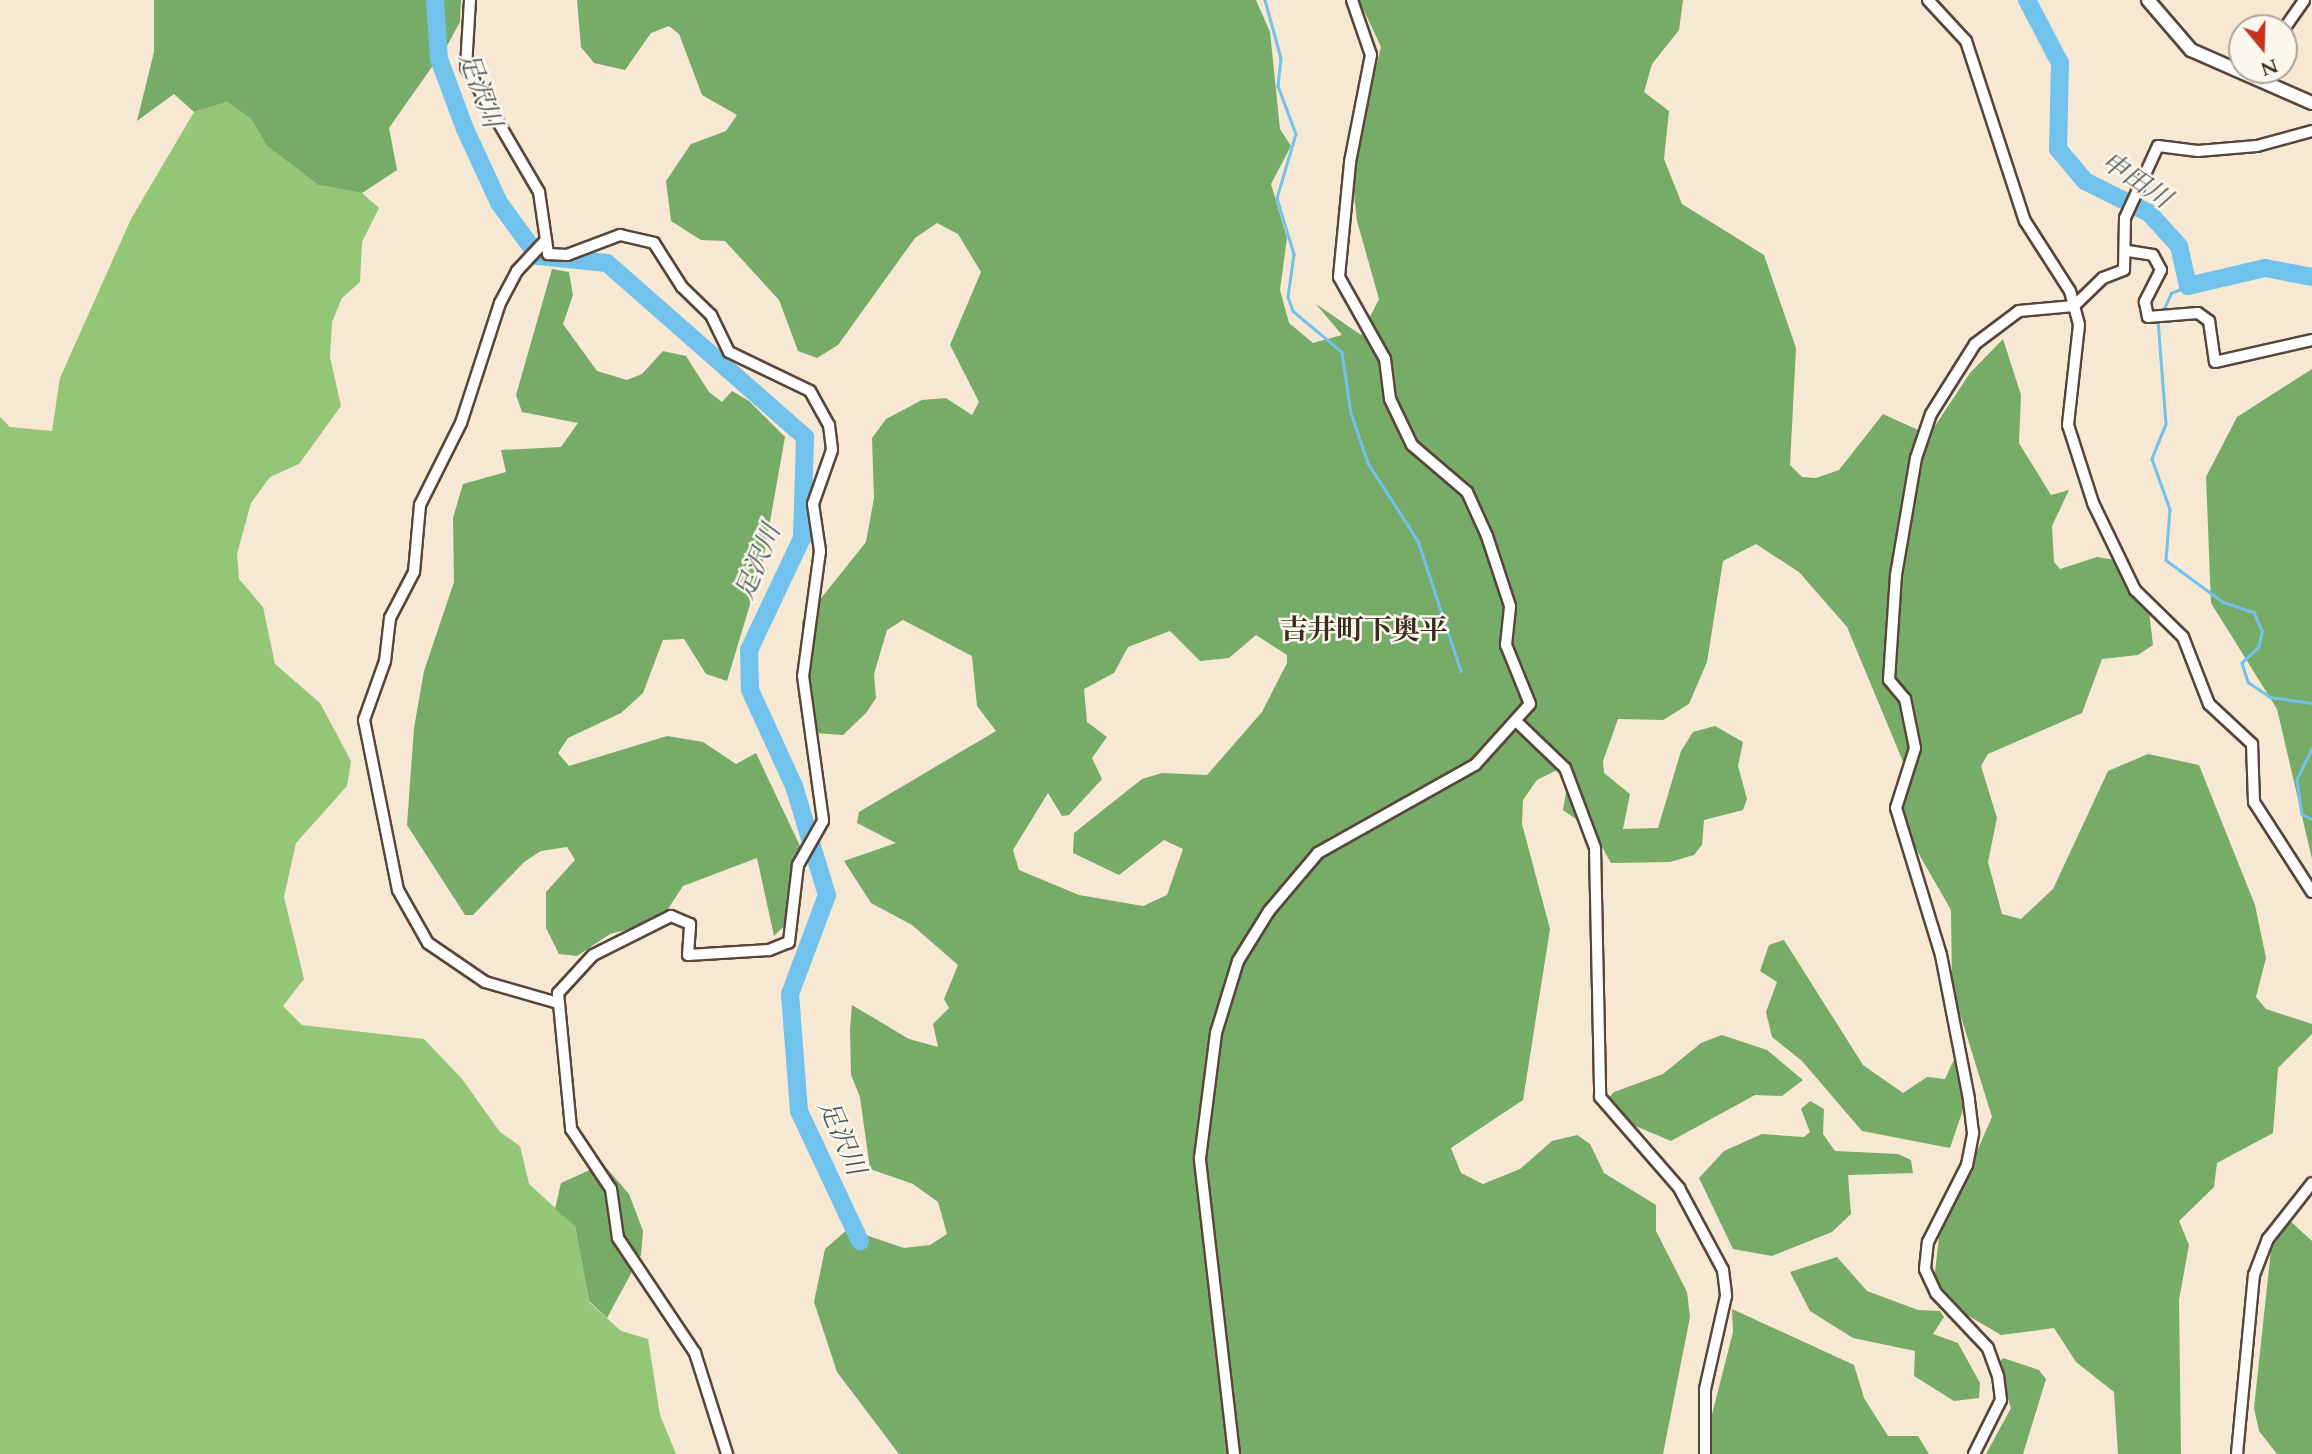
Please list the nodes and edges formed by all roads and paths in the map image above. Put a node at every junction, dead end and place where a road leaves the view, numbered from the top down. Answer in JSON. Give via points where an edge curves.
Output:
{"nodes":[{"id":1,"x":470,"y":0,"type":"edge"},
{"id":2,"x":1352,"y":0,"type":"edge"},
{"id":3,"x":1928,"y":0,"type":"edge"},
{"id":4,"x":2148,"y":0,"type":"edge"},
{"id":5,"x":2228,"y":64,"type":"edge"},
{"id":6,"x":2275,"y":84,"type":"edge"},
{"id":7,"x":2312,"y":103,"type":"edge"},
{"id":8,"x":2312,"y":131,"type":"edge"},
{"id":9,"x":544,"y":242,"type":"junction"},
{"id":10,"x":2128,"y":251,"type":"junction"},
{"id":11,"x":2074,"y":306,"type":"junction"},
{"id":12,"x":2312,"y":340,"type":"edge"},
{"id":13,"x":1518,"y":723,"type":"junction"},
{"id":14,"x":2312,"y":892,"type":"edge"},
{"id":15,"x":558,"y":1003,"type":"junction"},
{"id":16,"x":2312,"y":1183,"type":"edge"},
{"id":17,"x":727,"y":1454,"type":"edge"},
{"id":18,"x":1234,"y":1454,"type":"edge"},
{"id":19,"x":1704,"y":1454,"type":"edge"},
{"id":20,"x":1974,"y":1454,"type":"edge"},
{"id":21,"x":2237,"y":1454,"type":"edge"}],
"edges":[{"from":1,"to":9,"type":"street","via":[[466,66],[539,192]]},
{"from":2,"to":13,"type":"street","via":[[1371,55],[1350,162],[1339,277],[1385,359],[1390,399],[1412,445],[1467,492],[1487,536],[1510,606],[1506,645],[1530,704]]},
{"from":3,"to":11,"type":"street","via":[[1965,41],[2025,221]]},
{"from":4,"to":5,"type":"main road","via":[[2191,50]]},
{"from":6,"to":7,"type":"main road"},
{"from":8,"to":10,"type":"street","via":[[2257,146],[2198,151],[2158,146],[2124,218]]},
{"from":9,"to":15,"type":"street","via":[[517,271],[500,303],[461,423],[420,505],[414,572],[390,618],[385,661],[364,720],[398,890],[428,943],[485,982]]},
{"from":9,"to":15,"type":"street","via":[[551,256],[620,235],[654,243],[682,287],[711,316],[729,352],[819,400],[832,450],[813,504],[820,551],[803,676],[823,821],[798,865],[789,942],[769,950],[688,955],[690,924],[671,916],[593,955],[571,974]]},
{"from":10,"to":11,"type":"street","via":[[2124,270],[2103,278]]},
{"from":10,"to":12,"type":"street","via":[[2153,255],[2161,270],[2145,302],[2148,317],[2198,313],[2209,321],[2215,362]]},
{"from":11,"to":14,"type":"street","via":[[2079,325],[2068,425],[2077,466],[2135,590],[2183,637],[2209,704],[2252,744],[2254,802]]},
{"from":11,"to":20,"type":"street","via":[[2019,311],[1957,364],[1916,458],[1896,575],[1889,680],[1905,699],[1915,748],[1896,808],[1897,825],[1941,955],[1973,1133],[1967,1165],[1928,1242],[1926,1269],[1936,1293],[1989,1348],[2001,1400]]},
{"from":13,"to":18,"type":"street","via":[[1475,765],[1318,853],[1269,911],[1238,961],[1216,1033],[1200,1158]]},
{"from":13,"to":19,"type":"street","via":[[1565,768],[1595,848],[1600,1097],[1679,1188],[1723,1270],[1726,1296],[1705,1389]]},
{"from":15,"to":17,"type":"street","via":[[570,1063],[571,1129],[611,1189],[618,1238],[695,1353]]},
{"from":16,"to":21,"type":"street","via":[[2268,1238],[2254,1275]]}]}
